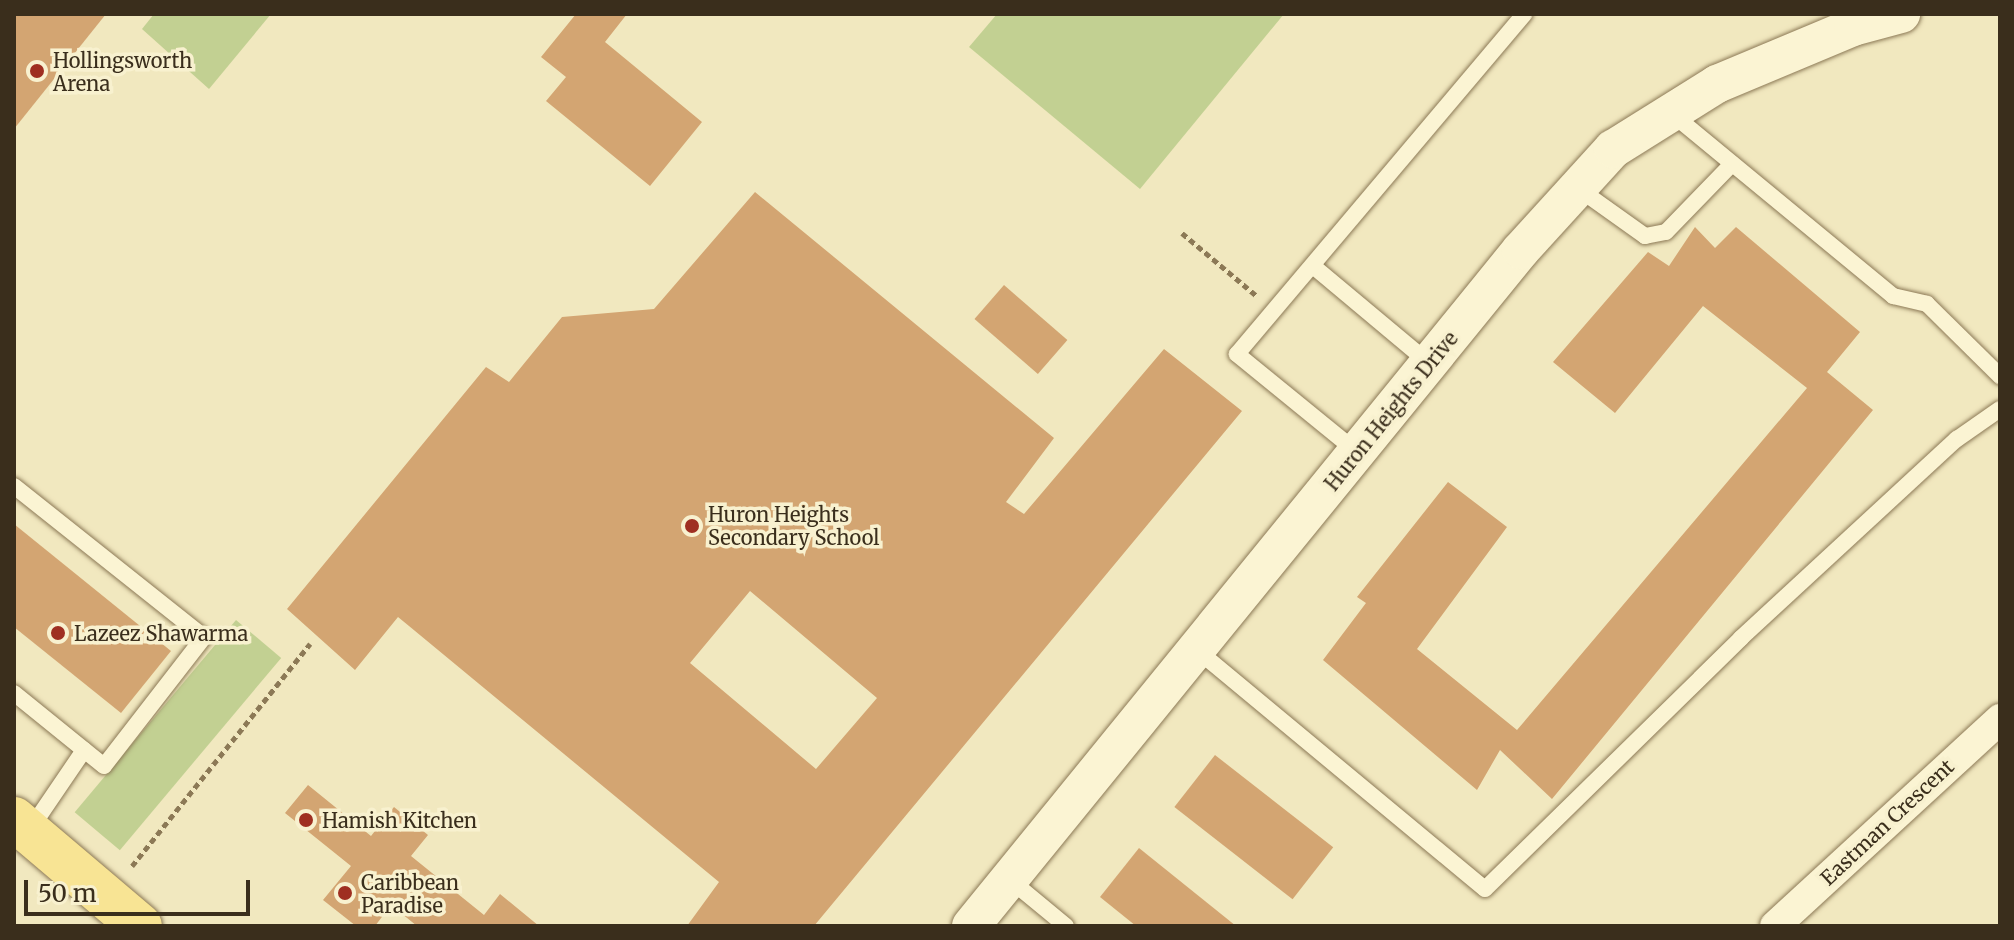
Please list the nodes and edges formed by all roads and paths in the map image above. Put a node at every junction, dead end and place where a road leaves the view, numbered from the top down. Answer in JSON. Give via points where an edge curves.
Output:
{"nodes":[{"id":1,"x":1524,"y":14,"type":"edge"},
{"id":2,"x":1901,"y":14,"type":"edge"},
{"id":3,"x":1671,"y":113,"type":"junction"},
{"id":4,"x":1732,"y":164,"type":"junction"},
{"id":5,"x":1579,"y":189,"type":"junction"},
{"id":6,"x":1182,"y":233,"type":"dead end"},
{"id":7,"x":1313,"y":266,"type":"junction"},
{"id":8,"x":1237,"y":279,"type":"dead end"},
{"id":9,"x":1429,"y":363,"type":"junction"},
{"id":10,"x":2000,"y":376,"type":"edge"},
{"id":11,"x":2000,"y":409,"type":"edge"},
{"id":12,"x":1357,"y":452,"type":"junction"},
{"id":13,"x":14,"y":486,"type":"edge"},
{"id":14,"x":310,"y":644,"type":"dead end"},
{"id":15,"x":1197,"y":650,"type":"junction"},
{"id":16,"x":14,"y":693,"type":"edge"},
{"id":17,"x":2000,"y":719,"type":"edge"},
{"id":18,"x":84,"y":750,"type":"junction"},
{"id":19,"x":18,"y":827,"type":"edge"},
{"id":20,"x":132,"y":866,"type":"dead end"},
{"id":21,"x":1009,"y":879,"type":"junction"},
{"id":22,"x":131,"y":923,"type":"edge"},
{"id":23,"x":971,"y":926,"type":"edge"},
{"id":24,"x":1066,"y":926,"type":"edge"},
{"id":25,"x":1775,"y":926,"type":"edge"}],
"edges":[{"from":1,"to":7,"type":"lane"},
{"from":2,"to":3,"type":"street","name":"Huron Heights Drive","via":[[1853,27],[1717,84]]},
{"from":3,"to":4,"type":"lane"},
{"from":3,"to":5,"type":"street","name":"Huron Heights Drive","via":[[1613,149]]},
{"from":4,"to":5,"type":"lane","via":[[1666,232],[1645,236]]},
{"from":4,"to":10,"type":"lane","via":[[1893,296],[1927,304]]},
{"from":5,"to":9,"type":"street","name":"Huron Heights Drive","via":[[1531,238]]},
{"from":6,"to":8,"type":"path"},
{"from":7,"to":9,"type":"lane"},
{"from":7,"to":12,"type":"lane","via":[[1237,354]]},
{"from":9,"to":12,"type":"street","name":"Huron Heights Drive"},
{"from":11,"to":15,"type":"lane","via":[[1957,439],[1741,638],[1485,889]]},
{"from":12,"to":15,"type":"street","name":"Huron Heights Drive"},
{"from":13,"to":18,"type":"lane","via":[[204,637],[104,766]]},
{"from":14,"to":20,"type":"path"},
{"from":15,"to":21,"type":"street","name":"Huron Heights Drive"},
{"from":16,"to":18,"type":"lane"},
{"from":17,"to":25,"type":"street","name":"Eastman Crescent"},
{"from":18,"to":19,"type":"lane"},
{"from":19,"to":22,"type":"main road"},
{"from":21,"to":23,"type":"street","name":"Huron Heights Drive"},
{"from":21,"to":24,"type":"lane"}]}
